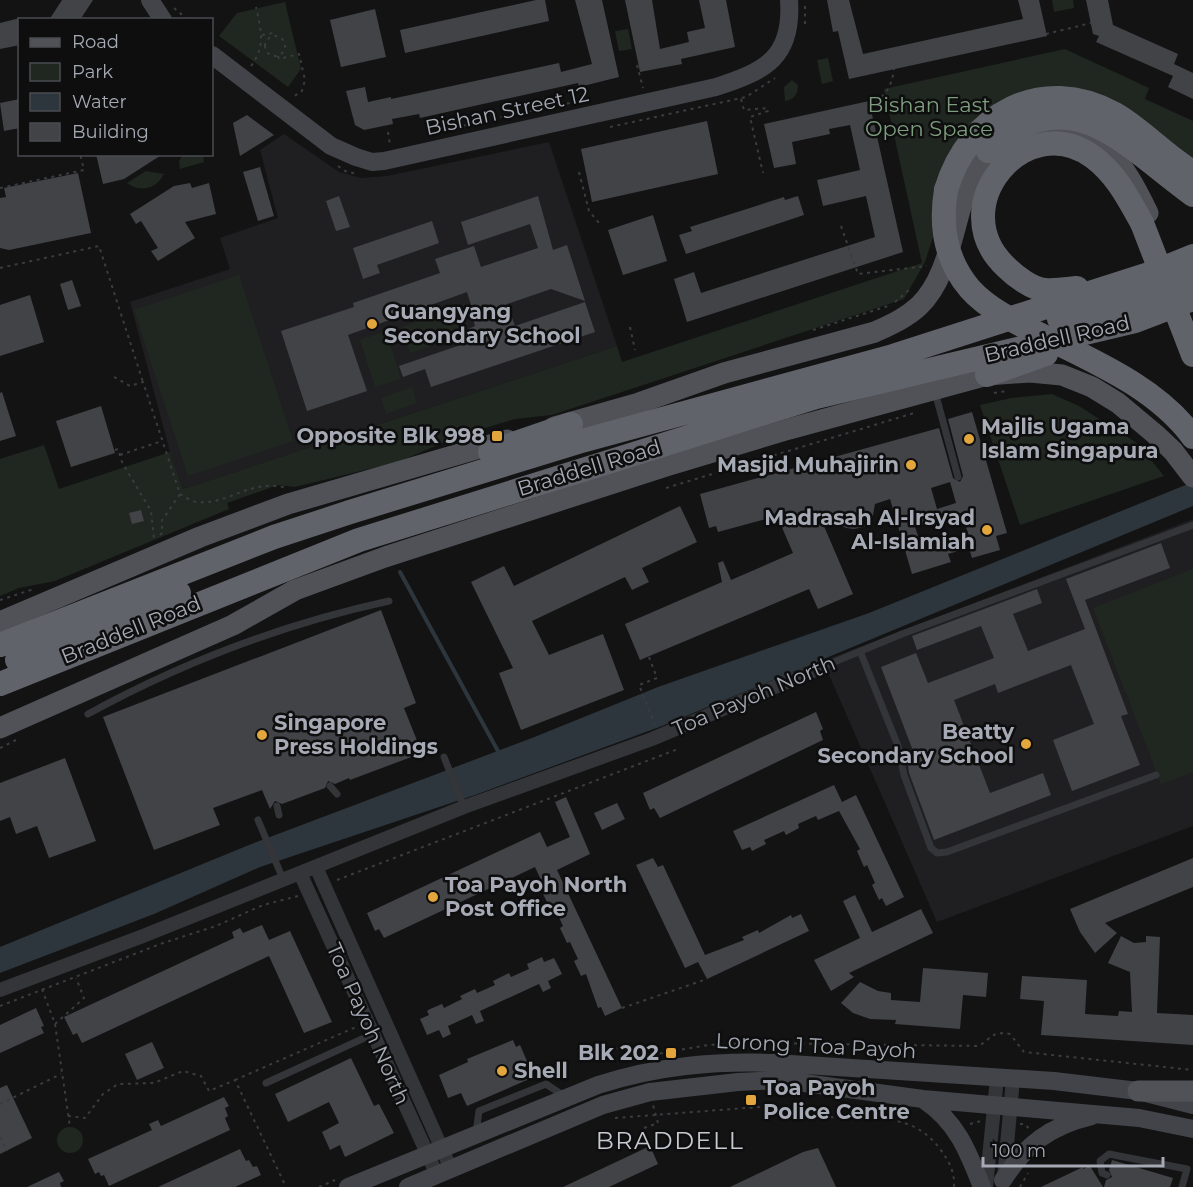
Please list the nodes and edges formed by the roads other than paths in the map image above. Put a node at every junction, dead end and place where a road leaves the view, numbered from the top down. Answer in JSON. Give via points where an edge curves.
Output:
{"nodes":[{"id":1,"x":150,"y":0,"type":"edge"},
{"id":2,"x":789,"y":0,"type":"edge"},
{"id":3,"x":167,"y":13,"type":"edge"},
{"id":4,"x":213,"y":56,"type":"edge"},
{"id":5,"x":988,"y":151,"type":"junction"},
{"id":6,"x":1188,"y":169,"type":"edge"},
{"id":7,"x":1193,"y":195,"type":"edge"},
{"id":8,"x":1146,"y":221,"type":"junction"},
{"id":9,"x":1193,"y":256,"type":"edge"},
{"id":10,"x":1193,"y":277,"type":"edge"},
{"id":11,"x":1114,"y":285,"type":"junction"},
{"id":12,"x":1193,"y":299,"type":"edge"},
{"id":13,"x":1135,"y":321,"type":"junction"},
{"id":14,"x":1193,"y":354,"type":"edge"},
{"id":15,"x":893,"y":356,"type":"junction"},
{"id":16,"x":991,"y":384,"type":"junction"},
{"id":17,"x":935,"y":398,"type":"junction"},
{"id":18,"x":571,"y":424,"type":"junction"},
{"id":19,"x":605,"y":436,"type":"junction"},
{"id":20,"x":1193,"y":437,"type":"edge"},
{"id":21,"x":958,"y":477,"type":"dead end"},
{"id":22,"x":1193,"y":477,"type":"edge"},
{"id":23,"x":1193,"y":525,"type":"edge"},
{"id":24,"x":272,"y":532,"type":"junction"},
{"id":25,"x":295,"y":590,"type":"junction"},
{"id":26,"x":389,"y":601,"type":"dead end"},
{"id":27,"x":0,"y":622,"type":"edge"},
{"id":28,"x":0,"y":645,"type":"edge"},
{"id":29,"x":860,"y":651,"type":"junction"},
{"id":30,"x":0,"y":667,"type":"edge"},
{"id":31,"x":822,"y":667,"type":"joint"},
{"id":32,"x":0,"y":684,"type":"edge"},
{"id":33,"x":0,"y":714,"type":"edge"},
{"id":34,"x":88,"y":714,"type":"dead end"},
{"id":35,"x":0,"y":728,"type":"edge"},
{"id":36,"x":444,"y":757,"type":"dead end"},
{"id":37,"x":1156,"y":775,"type":"dead end"},
{"id":38,"x":330,"y":786,"type":"dead end"},
{"id":39,"x":337,"y":794,"type":"dead end"},
{"id":40,"x":463,"y":804,"type":"junction"},
{"id":41,"x":277,"y":806,"type":"dead end"},
{"id":42,"x":279,"y":815,"type":"dead end"},
{"id":43,"x":258,"y":820,"type":"dead end"},
{"id":44,"x":316,"y":867,"type":"junction"},
{"id":45,"x":300,"y":873,"type":"junction"},
{"id":46,"x":281,"y":876,"type":"junction"},
{"id":47,"x":0,"y":990,"type":"edge"},
{"id":48,"x":370,"y":1028,"type":"junction"},
{"id":49,"x":1005,"y":1079,"type":"junction"},
{"id":50,"x":266,"y":1083,"type":"dead end"},
{"id":51,"x":1138,"y":1091,"type":"junction"},
{"id":52,"x":1193,"y":1091,"type":"edge"},
{"id":53,"x":923,"y":1099,"type":"junction"},
{"id":54,"x":1002,"y":1105,"type":"junction"},
{"id":55,"x":1193,"y":1105,"type":"edge"},
{"id":56,"x":1100,"y":1114,"type":"junction"},
{"id":57,"x":1193,"y":1129,"type":"edge"},
{"id":58,"x":434,"y":1151,"type":"junction"},
{"id":59,"x":444,"y":1172,"type":"junction"},
{"id":60,"x":1107,"y":1175,"type":"dead end"},
{"id":61,"x":1003,"y":1184,"type":"edge"},
{"id":62,"x":348,"y":1187,"type":"edge"},
{"id":63,"x":408,"y":1187,"type":"edge"},
{"id":64,"x":984,"y":1187,"type":"edge"},
{"id":65,"x":1182,"y":1187,"type":"edge"}],
"edges":[{"from":1,"to":3,"type":"main road"},
{"from":2,"to":4,"type":"main road","name":"Bishan Street 12","via":[[789,27],[784,44],[775,58],[749,77],[384,161],[372,162],[331,146]]},
{"from":5,"to":7,"type":"highway","via":[[1002,138],[1029,124],[1076,119],[1112,132]]},
{"from":5,"to":8,"type":"main road","via":[[1046,130],[1090,138],[1114,155],[1134,184]]},
{"from":5,"to":18,"type":"main road","via":[[971,178],[931,291],[897,322]]},
{"from":6,"to":20,"type":"highway","bridge":true,"via":[[1115,114],[1081,101],[1053,98],[1026,102],[993,117],[969,140],[953,165],[942,229],[958,272],[971,289],[1004,315],[1136,386],[1174,415]]},
{"from":8,"to":11,"type":"highway","via":[[1122,187],[1092,156],[1064,146],[1048,144],[1018,154],[1002,167],[986,192],[983,205],[987,239],[992,251],[1014,274],[1043,290]]},
{"from":8,"to":14,"type":"highway","bridge":true},
{"from":9,"to":11,"type":"highway","name":"Braddell Road"},
{"from":10,"to":15,"type":"highway","name":"Braddell Road","via":[[1137,298],[1012,332]]},
{"from":11,"to":15,"type":"highway","name":"Braddell Road"},
{"from":12,"to":13,"type":"highway","name":"Braddell Road"},
{"from":13,"to":16,"type":"highway"},
{"from":13,"to":32,"type":"highway","name":"Braddell Road","via":[[816,397],[359,540]]},
{"from":15,"to":19,"type":"highway","name":"Braddell Road"},
{"from":16,"to":17,"type":"main road","name":"Braddell Road"},
{"from":16,"to":22,"type":"main road","name":"Braddell Road","via":[[1030,372],[1062,375],[1092,387],[1142,423],[1173,451]]},
{"from":17,"to":21,"type":"lane"},
{"from":17,"to":25,"type":"main road","name":"Braddell Road","via":[[666,466]]},
{"from":18,"to":24,"type":"highway","via":[[314,509]]},
{"from":18,"to":27,"type":"main road","via":[[288,504]]},
{"from":19,"to":24,"type":"highway","name":"Braddell Road"},
{"from":19,"to":30,"type":"highway","via":[[584,451],[280,552]]},
{"from":23,"to":29,"type":"lane","name":"Toa Payoh North"},
{"from":24,"to":28,"type":"highway","via":[[126,586]]},
{"from":25,"to":33,"type":"main road","via":[[226,614]]},
{"from":25,"to":35,"type":"main road","name":"Braddell Road","via":[[233,625]]},
{"from":26,"to":34,"type":"lane","via":[[278,630],[203,658]]},
{"from":29,"to":31,"type":"lane","name":"Toa Payoh North"},
{"from":29,"to":37,"type":"lane","via":[[898,746],[904,775],[931,848],[937,853]]},
{"from":31,"to":40,"type":"street","name":"Toa Payoh North","via":[[652,739]]},
{"from":36,"to":40,"type":"lane"},
{"from":38,"to":39,"type":"lane"},
{"from":40,"to":44,"type":"street","name":"Toa Payoh North"},
{"from":41,"to":42,"type":"lane"},
{"from":43,"to":46,"type":"lane"},
{"from":44,"to":45,"type":"street","name":"Toa Payoh North"},
{"from":44,"to":58,"type":"street","name":"Toa Payoh North"},
{"from":45,"to":46,"type":"street","name":"Toa Payoh North"},
{"from":45,"to":48,"type":"street","name":"Toa Payoh North"},
{"from":46,"to":47,"type":"street","name":"Toa Payoh North"},
{"from":48,"to":50,"type":"lane"},
{"from":48,"to":58,"type":"street","name":"Toa Payoh North"},
{"from":49,"to":51,"type":"main road","name":"Lorong 1 Toa Payoh"},
{"from":49,"to":54,"type":"street"},
{"from":49,"to":58,"type":"main road","name":"Lorong 1 Toa Payoh","via":[[730,1062],[685,1065],[640,1072]]},
{"from":51,"to":52,"type":"main road"},
{"from":51,"to":55,"type":"main road","name":"Lorong 1 Toa Payoh"},
{"from":53,"to":54,"type":"main road","name":"Lorong 1 Toa Payoh"},
{"from":53,"to":59,"type":"main road","name":"Lorong 1 Toa Payoh","via":[[782,1080],[650,1092],[603,1105]]},
{"from":53,"to":64,"type":"main road","via":[[943,1113],[959,1133]]},
{"from":54,"to":56,"type":"main road","name":"Lorong 1 Toa Payoh"},
{"from":54,"to":61,"type":"street"},
{"from":54,"to":64,"type":"street"},
{"from":56,"to":57,"type":"main road","name":"Lorong 1 Toa Payoh"},
{"from":56,"to":61,"type":"main road","via":[[1076,1120],[1038,1139],[1019,1154]]},
{"from":58,"to":59,"type":"street","name":"Toa Payoh North"},
{"from":58,"to":62,"type":"main road","name":"Lorong 1 Toa Payoh"},
{"from":59,"to":63,"type":"main road","name":"Lorong 1 Toa Payoh"},
{"from":60,"to":65,"type":"lane","via":[[1102,1173],[1100,1161],[1109,1154],[1187,1169]]}]}
